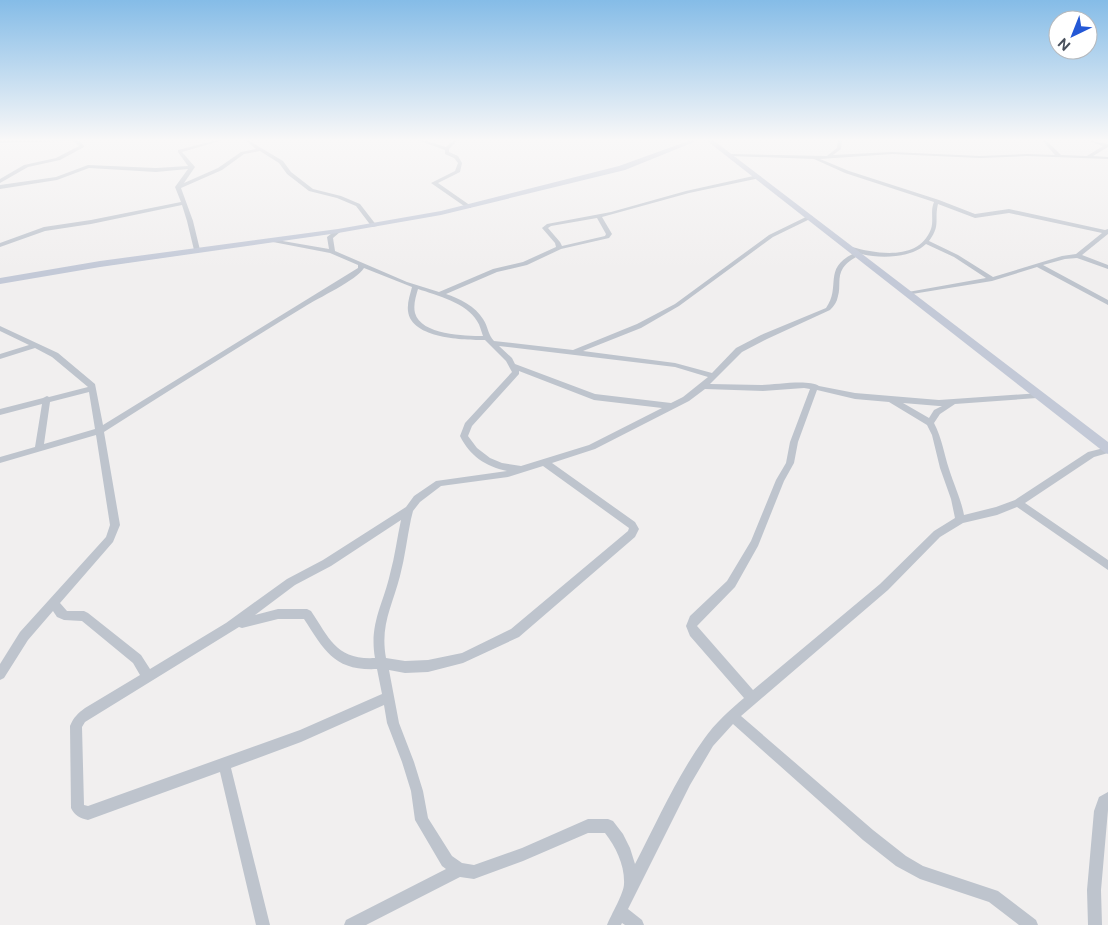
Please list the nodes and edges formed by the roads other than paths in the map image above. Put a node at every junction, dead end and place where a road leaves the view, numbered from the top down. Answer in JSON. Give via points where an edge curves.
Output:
{"nodes":[{"id":1,"x":24,"y":183,"type":"edge"},
{"id":2,"x":181,"y":183,"type":"edge"},
{"id":3,"x":187,"y":183,"type":"edge"},
{"id":4,"x":302,"y":183,"type":"edge"},
{"id":5,"x":434,"y":183,"type":"edge"},
{"id":6,"x":561,"y":183,"type":"edge"},
{"id":7,"x":729,"y":183,"type":"edge"},
{"id":8,"x":766,"y":183,"type":"edge"},
{"id":9,"x":881,"y":183,"type":"edge"},
{"id":10,"x":0,"y":187,"type":"edge"},
{"id":11,"x":178,"y":187,"type":"junction"},
{"id":12,"x":936,"y":201,"type":"junction"},
{"id":13,"x":183,"y":203,"type":"junction"},
{"id":14,"x":469,"y":207,"type":"junction"},
{"id":15,"x":599,"y":217,"type":"junction"},
{"id":16,"x":810,"y":218,"type":"junction"},
{"id":17,"x":374,"y":226,"type":"junction"},
{"id":18,"x":338,"y":231,"type":"junction"},
{"id":19,"x":1107,"y":232,"type":"edge"},
{"id":20,"x":273,"y":240,"type":"junction"},
{"id":21,"x":926,"y":242,"type":"junction"},
{"id":22,"x":0,"y":245,"type":"edge"},
{"id":23,"x":559,"y":248,"type":"junction"},
{"id":24,"x":197,"y":250,"type":"junction"},
{"id":25,"x":332,"y":252,"type":"junction"},
{"id":26,"x":853,"y":252,"type":"junction"},
{"id":27,"x":1078,"y":256,"type":"junction"},
{"id":28,"x":361,"y":265,"type":"junction"},
{"id":29,"x":1038,"y":265,"type":"junction"},
{"id":30,"x":1108,"y":267,"type":"edge"},
{"id":31,"x":992,"y":279,"type":"junction"},
{"id":32,"x":0,"y":281,"type":"edge"},
{"id":33,"x":415,"y":286,"type":"junction"},
{"id":34,"x":440,"y":294,"type":"junction"},
{"id":35,"x":908,"y":294,"type":"junction"},
{"id":36,"x":1108,"y":303,"type":"edge"},
{"id":37,"x":0,"y":328,"type":"edge"},
{"id":38,"x":490,"y":340,"type":"junction"},
{"id":39,"x":36,"y":344,"type":"junction"},
{"id":40,"x":574,"y":352,"type":"junction"},
{"id":41,"x":0,"y":357,"type":"edge"},
{"id":42,"x":513,"y":366,"type":"junction"},
{"id":43,"x":714,"y":376,"type":"junction"},
{"id":44,"x":85,"y":380,"type":"junction"},
{"id":45,"x":703,"y":386,"type":"junction"},
{"id":46,"x":815,"y":386,"type":"junction"},
{"id":47,"x":92,"y":389,"type":"junction"},
{"id":48,"x":67,"y":395,"type":"junction"},
{"id":49,"x":1037,"y":395,"type":"junction"},
{"id":50,"x":47,"y":399,"type":"junction"},
{"id":51,"x":889,"y":399,"type":"junction"},
{"id":52,"x":953,"y":404,"type":"junction"},
{"id":53,"x":670,"y":406,"type":"junction"},
{"id":54,"x":0,"y":412,"type":"edge"},
{"id":55,"x":930,"y":424,"type":"junction"},
{"id":56,"x":99,"y":431,"type":"junction"},
{"id":57,"x":38,"y":449,"type":"junction"},
{"id":58,"x":1108,"y":449,"type":"edge"},
{"id":59,"x":0,"y":460,"type":"edge"},
{"id":60,"x":544,"y":462,"type":"junction"},
{"id":61,"x":522,"y":469,"type":"junction"},
{"id":62,"x":1018,"y":503,"type":"junction"},
{"id":63,"x":409,"y":510,"type":"junction"},
{"id":64,"x":960,"y":520,"type":"junction"},
{"id":65,"x":1108,"y":566,"type":"edge"},
{"id":66,"x":54,"y":604,"type":"junction"},
{"id":67,"x":230,"y":627,"type":"junction"},
{"id":68,"x":382,"y":663,"type":"junction"},
{"id":69,"x":0,"y":674,"type":"edge"},
{"id":70,"x":148,"y":677,"type":"junction"},
{"id":71,"x":387,"y":698,"type":"junction"},
{"id":72,"x":752,"y":698,"type":"junction"},
{"id":73,"x":732,"y":716,"type":"junction"},
{"id":74,"x":224,"y":764,"type":"junction"},
{"id":75,"x":1108,"y":799,"type":"edge"},
{"id":76,"x":459,"y":870,"type":"junction"},
{"id":77,"x":631,"y":887,"type":"junction"},
{"id":78,"x":617,"y":918,"type":"edge"},
{"id":79,"x":263,"y":925,"type":"edge"},
{"id":80,"x":351,"y":925,"type":"edge"},
{"id":81,"x":637,"y":925,"type":"edge"},
{"id":82,"x":1031,"y":925,"type":"edge"},
{"id":83,"x":1095,"y":925,"type":"edge"}],
"edges":[{"from":1,"to":10,"type":"street"},
{"from":2,"to":11,"type":"street"},
{"from":3,"to":11,"type":"street"},
{"from":4,"to":17,"type":"street","via":[[311,190],[358,205]]},
{"from":5,"to":14,"type":"street"},
{"from":6,"to":14,"type":"street"},
{"from":7,"to":15,"type":"street"},
{"from":8,"to":16,"type":"street"},
{"from":9,"to":12,"type":"street"},
{"from":11,"to":13,"type":"street"},
{"from":12,"to":19,"type":"street","via":[[977,216],[1009,211]]},
{"from":12,"to":21,"type":"street","via":[[934,228]]},
{"from":13,"to":22,"type":"street","via":[[44,229]]},
{"from":13,"to":24,"type":"street"},
{"from":14,"to":17,"type":"street"},
{"from":15,"to":23,"type":"street","via":[[607,228],[607,237]]},
{"from":15,"to":23,"type":"street","via":[[546,226]]},
{"from":16,"to":26,"type":"street"},
{"from":16,"to":40,"type":"street","via":[[771,236],[677,305],[639,326]]},
{"from":17,"to":18,"type":"street"},
{"from":18,"to":20,"type":"street"},
{"from":18,"to":25,"type":"street","via":[[330,238]]},
{"from":19,"to":27,"type":"street"},
{"from":20,"to":24,"type":"street"},
{"from":20,"to":25,"type":"street"},
{"from":21,"to":26,"type":"street","via":[[914,251],[901,254]]},
{"from":21,"to":31,"type":"street"},
{"from":23,"to":34,"type":"street","via":[[525,264],[495,270]]},
{"from":24,"to":32,"type":"street"},
{"from":25,"to":28,"type":"street"},
{"from":26,"to":35,"type":"street"},
{"from":26,"to":43,"type":"street","via":[[836,273],[834,302],[828,309],[739,350]]},
{"from":27,"to":29,"type":"street"},
{"from":27,"to":30,"type":"street"},
{"from":28,"to":33,"type":"street"},
{"from":28,"to":56,"type":"street","via":[[350,277]]},
{"from":29,"to":31,"type":"street"},
{"from":29,"to":36,"type":"street"},
{"from":31,"to":35,"type":"street"},
{"from":33,"to":34,"type":"street"},
{"from":33,"to":38,"type":"street","via":[[412,312],[425,328],[443,334]]},
{"from":34,"to":38,"type":"street","via":[[475,312]]},
{"from":35,"to":49,"type":"street"},
{"from":37,"to":39,"type":"street"},
{"from":38,"to":40,"type":"street"},
{"from":38,"to":42,"type":"street"},
{"from":39,"to":41,"type":"street"},
{"from":39,"to":44,"type":"street"},
{"from":40,"to":43,"type":"street","via":[[675,365]]},
{"from":42,"to":53,"type":"street","via":[[603,400]]},
{"from":42,"to":61,"type":"street","via":[[516,369],[514,376],[468,425],[464,436],[467,444],[490,463],[503,468]]},
{"from":43,"to":45,"type":"street"},
{"from":44,"to":47,"type":"street"},
{"from":44,"to":48,"type":"street"},
{"from":45,"to":46,"type":"street"},
{"from":45,"to":53,"type":"street"},
{"from":46,"to":51,"type":"street","via":[[841,394]]},
{"from":46,"to":72,"type":"street","via":[[794,442],[790,464],[780,480],[755,543],[730,584],[694,620],[692,626]]},
{"from":47,"to":48,"type":"street"},
{"from":47,"to":56,"type":"street"},
{"from":48,"to":50,"type":"street"},
{"from":49,"to":52,"type":"street"},
{"from":49,"to":58,"type":"street"},
{"from":50,"to":54,"type":"street"},
{"from":50,"to":57,"type":"street"},
{"from":51,"to":52,"type":"street"},
{"from":51,"to":55,"type":"street"},
{"from":52,"to":55,"type":"street","via":[[941,409]]},
{"from":53,"to":60,"type":"street","via":[[592,447]]},
{"from":55,"to":64,"type":"street","via":[[936,434]]},
{"from":56,"to":57,"type":"street"},
{"from":56,"to":66,"type":"street","via":[[114,533]]},
{"from":57,"to":59,"type":"street"},
{"from":58,"to":62,"type":"street","via":[[1091,454]]},
{"from":60,"to":61,"type":"street"},
{"from":60,"to":68,"type":"street","via":[[632,525],[632,534],[512,635],[463,658],[428,666]]},
{"from":61,"to":63,"type":"street","via":[[495,477],[439,483],[417,499]]},
{"from":62,"to":64,"type":"street"},
{"from":62,"to":65,"type":"street"},
{"from":63,"to":67,"type":"street","via":[[328,564],[291,582]]},
{"from":63,"to":68,"type":"street","via":[[394,581],[378,632]]},
{"from":64,"to":72,"type":"street","via":[[937,534],[884,587]]},
{"from":66,"to":69,"type":"street","via":[[24,636]]},
{"from":66,"to":70,"type":"street","via":[[65,617],[84,616],[136,659]]},
{"from":67,"to":68,"type":"street","via":[[253,618],[303,613],[309,615],[328,647],[343,659],[362,664]]},
{"from":67,"to":70,"type":"street"},
{"from":68,"to":71,"type":"street"},
{"from":70,"to":74,"type":"street","via":[[89,712],[76,726],[78,808],[88,813]]},
{"from":71,"to":74,"type":"street","via":[[301,736]]},
{"from":71,"to":76,"type":"street","via":[[417,791],[422,820],[446,861]]},
{"from":72,"to":73,"type":"street"},
{"from":73,"to":77,"type":"street","via":[[697,760]]},
{"from":73,"to":82,"type":"street","via":[[901,861],[920,872],[993,896]]},
{"from":74,"to":79,"type":"street"},
{"from":75,"to":83,"type":"street","via":[[1100,811],[1094,890]]},
{"from":76,"to":77,"type":"street","via":[[474,872],[588,826],[608,826],[617,836],[627,859]]},
{"from":76,"to":80,"type":"street"},
{"from":77,"to":78,"type":"street"},
{"from":78,"to":81,"type":"street"}]}
